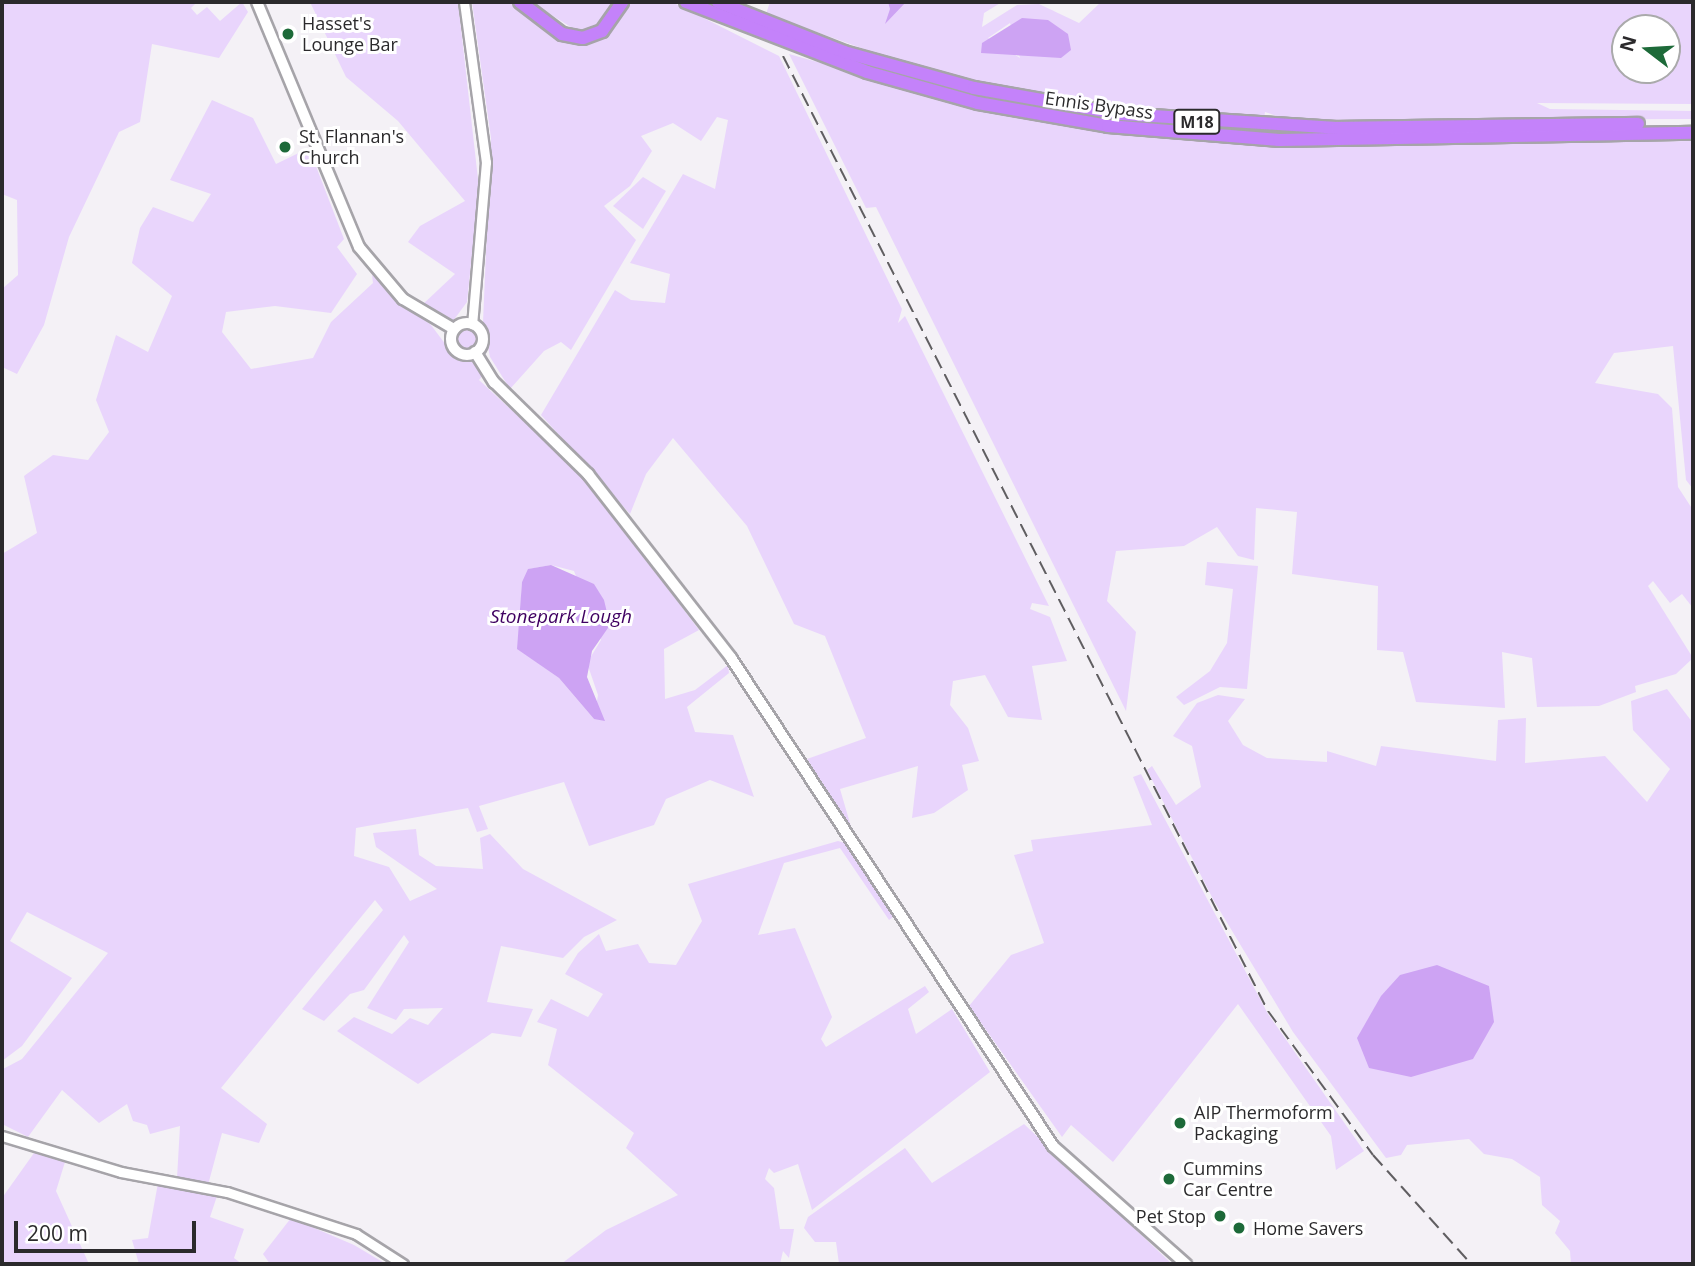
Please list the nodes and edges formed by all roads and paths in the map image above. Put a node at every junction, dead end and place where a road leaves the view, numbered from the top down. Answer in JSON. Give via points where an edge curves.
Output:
{"nodes":[{"id":1,"x":257,"y":2,"type":"edge"},
{"id":2,"x":464,"y":2,"type":"edge"},
{"id":3,"x":520,"y":2,"type":"edge"},
{"id":4,"x":527,"y":2,"type":"edge"},
{"id":5,"x":616,"y":2,"type":"edge"},
{"id":6,"x":622,"y":2,"type":"edge"},
{"id":7,"x":686,"y":2,"type":"edge"},
{"id":8,"x":718,"y":2,"type":"edge"},
{"id":9,"x":1693,"y":125,"type":"edge"},
{"id":10,"x":1693,"y":134,"type":"edge"},
{"id":11,"x":472,"y":324,"type":"junction"},
{"id":12,"x":454,"y":329,"type":"junction"},
{"id":13,"x":475,"y":352,"type":"junction"},
{"id":14,"x":2,"y":1136,"type":"edge"},
{"id":15,"x":400,"y":1262,"type":"edge"},
{"id":16,"x":1186,"y":1264,"type":"edge"}],
"edges":[{"from":1,"to":12,"type":"main road","via":[[359,247],[403,299]]},
{"from":2,"to":11,"type":"street","via":[[486,162]]},
{"from":3,"to":6,"type":"highway","via":[[562,34],[583,38],[602,31]]},
{"from":4,"to":5,"type":"highway","via":[[556,26],[583,33],[602,25]]},
{"from":7,"to":10,"type":"highway","name":"Ennis Bypass","number":"M18","via":[[867,72],[978,103],[1108,126],[1279,140]]},
{"from":8,"to":9,"type":"highway","name":"Ennis Bypass","number":"M18","via":[[844,52],[961,84],[1122,114],[1337,128]]},
{"from":11,"to":12,"type":"main road"},
{"from":11,"to":13,"type":"main road","via":[[483,337]]},
{"from":12,"to":13,"type":"main road","via":[[454,348]]},
{"from":13,"to":16,"type":"main road","via":[[503,391],[588,474],[731,658],[1053,1146]]},
{"from":14,"to":15,"type":"street","via":[[121,1172],[227,1192],[356,1234]]}]}
